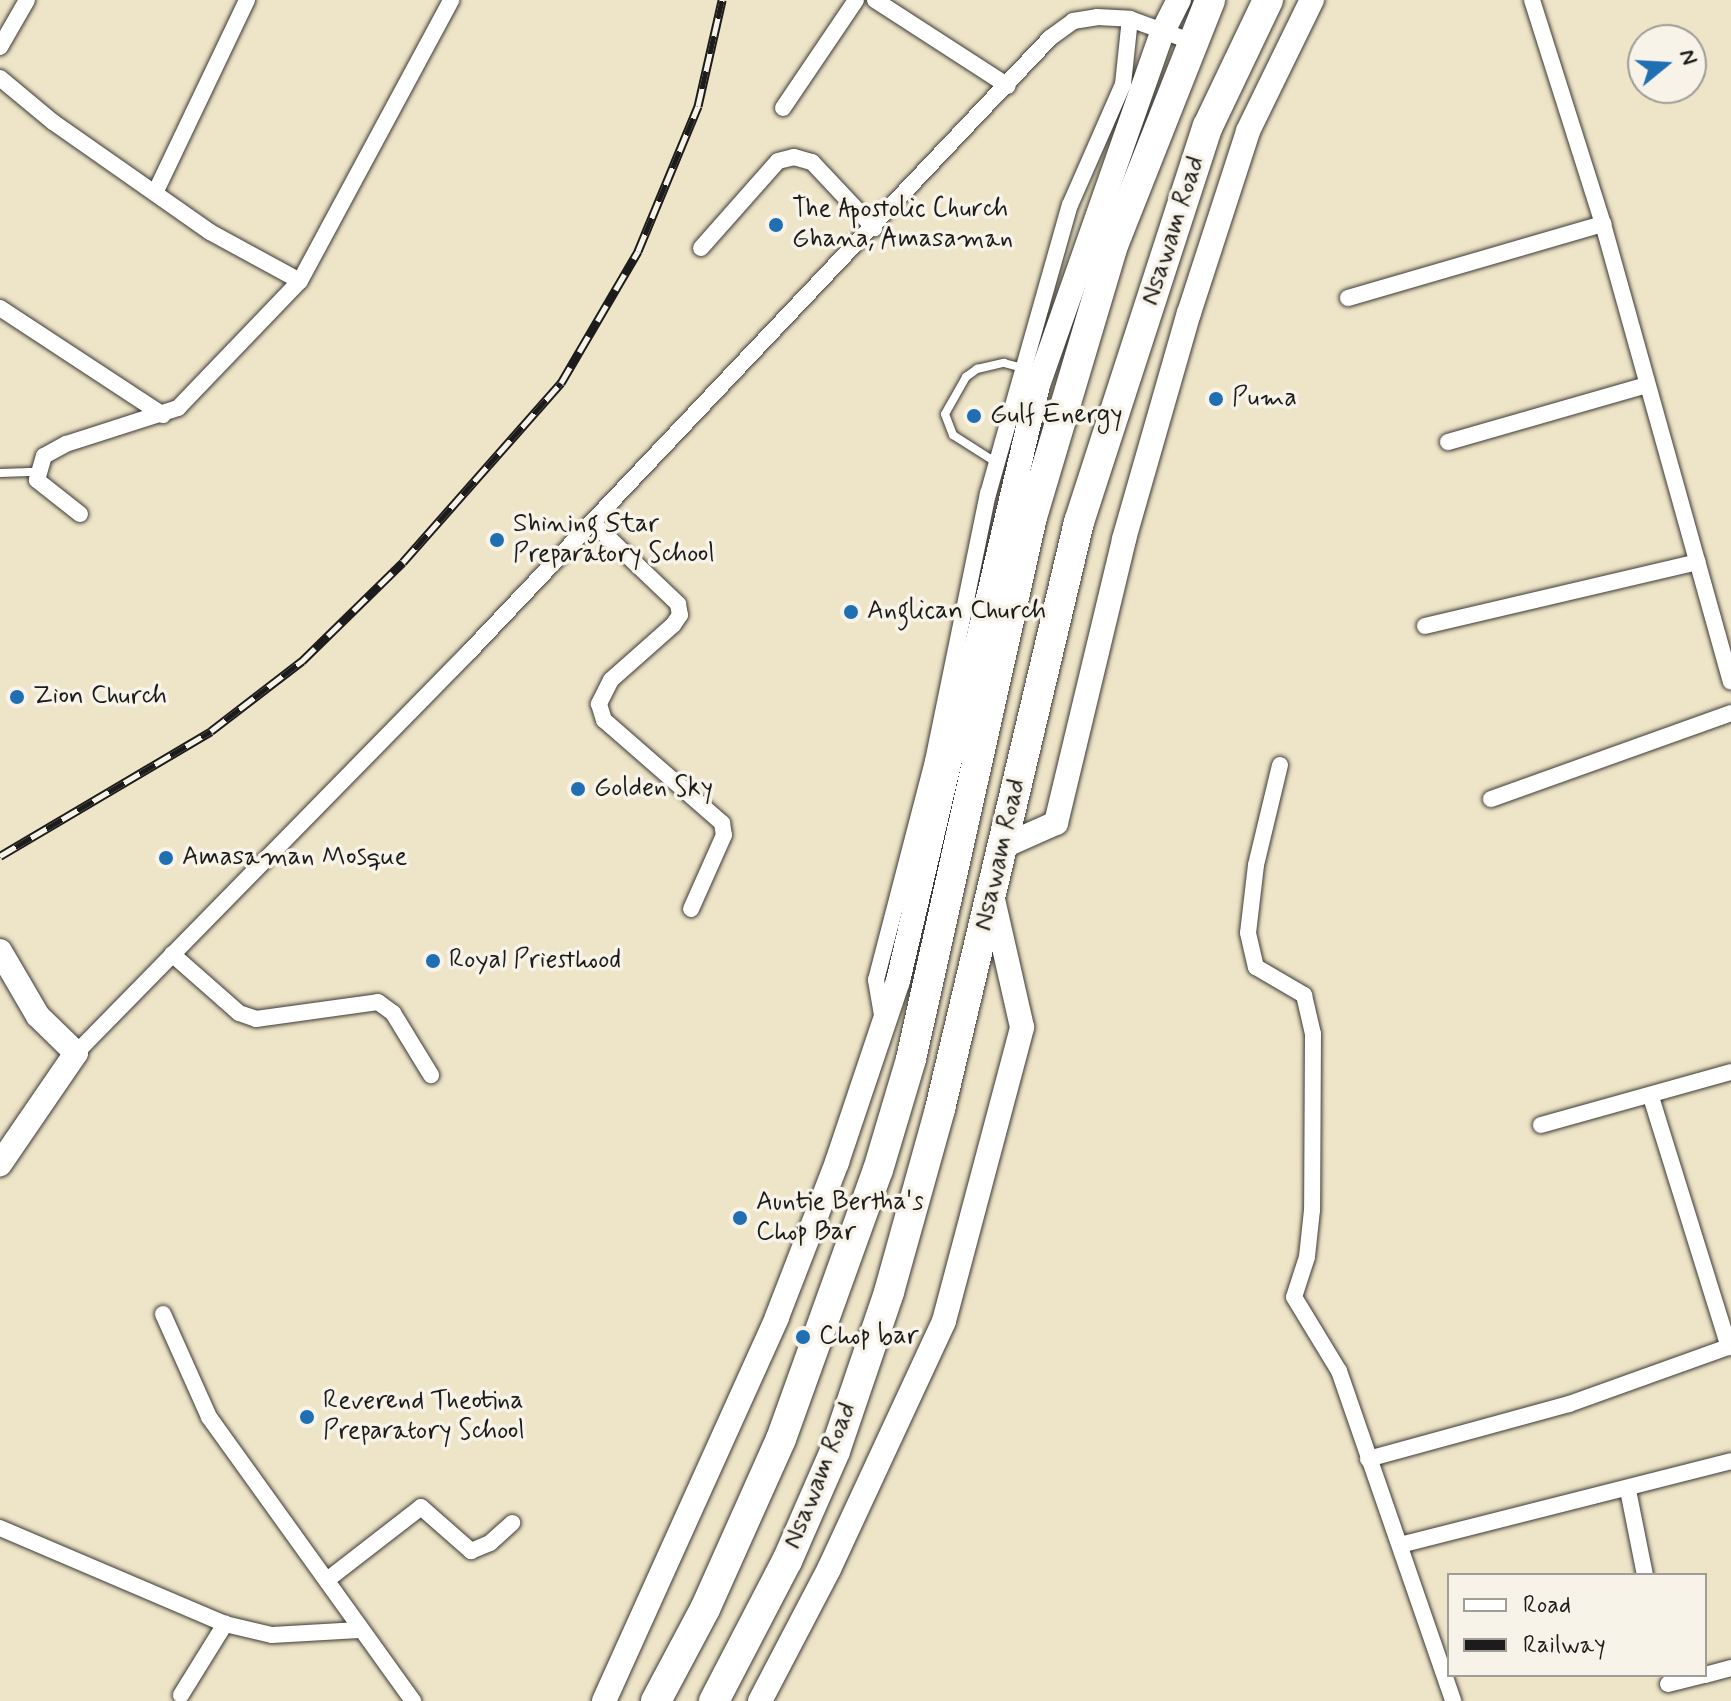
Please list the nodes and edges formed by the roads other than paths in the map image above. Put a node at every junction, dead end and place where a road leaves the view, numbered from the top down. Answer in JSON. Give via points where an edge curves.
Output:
{"nodes":[{"id":1,"x":27,"y":0,"type":"edge"},
{"id":2,"x":247,"y":0,"type":"edge"},
{"id":3,"x":451,"y":0,"type":"edge"},
{"id":4,"x":856,"y":0,"type":"edge"},
{"id":5,"x":875,"y":0,"type":"edge"},
{"id":6,"x":1105,"y":0,"type":"edge"},
{"id":7,"x":1179,"y":0,"type":"edge"},
{"id":8,"x":1210,"y":0,"type":"edge"},
{"id":9,"x":1268,"y":0,"type":"edge"},
{"id":10,"x":1312,"y":0,"type":"edge"},
{"id":11,"x":1532,"y":0,"type":"edge"},
{"id":12,"x":1097,"y":17,"type":"junction"},
{"id":13,"x":1130,"y":19,"type":"junction"},
{"id":14,"x":1177,"y":36,"type":"junction"},
{"id":15,"x":0,"y":47,"type":"edge"},
{"id":16,"x":0,"y":78,"type":"edge"},
{"id":17,"x":1008,"y":86,"type":"junction"},
{"id":18,"x":783,"y":108,"type":"dead end"},
{"id":19,"x":155,"y":193,"type":"junction"},
{"id":20,"x":1603,"y":224,"type":"junction"},
{"id":21,"x":874,"y":228,"type":"junction"},
{"id":22,"x":701,"y":248,"type":"dead end"},
{"id":23,"x":300,"y":281,"type":"junction"},
{"id":24,"x":1348,"y":298,"type":"dead end"},
{"id":25,"x":0,"y":308,"type":"edge"},
{"id":26,"x":1023,"y":368,"type":"junction"},
{"id":27,"x":1647,"y":385,"type":"junction"},
{"id":28,"x":163,"y":415,"type":"junction"},
{"id":29,"x":1448,"y":442,"type":"dead end"},
{"id":30,"x":997,"y":463,"type":"junction"},
{"id":31,"x":37,"y":472,"type":"junction"},
{"id":32,"x":0,"y":473,"type":"edge"},
{"id":33,"x":80,"y":514,"type":"dead end"},
{"id":34,"x":592,"y":522,"type":"junction"},
{"id":35,"x":1698,"y":562,"type":"junction"},
{"id":36,"x":1425,"y":626,"type":"dead end"},
{"id":37,"x":1731,"y":681,"type":"edge"},
{"id":38,"x":1731,"y":713,"type":"edge"},
{"id":39,"x":1280,"y":765,"type":"dead end"},
{"id":40,"x":1491,"y":799,"type":"dead end"},
{"id":41,"x":1002,"y":847,"type":"junction"},
{"id":42,"x":992,"y":894,"type":"junction"},
{"id":43,"x":691,"y":909,"type":"dead end"},
{"id":44,"x":0,"y":951,"type":"edge"},
{"id":45,"x":172,"y":954,"type":"junction"},
{"id":46,"x":883,"y":1025,"type":"junction"},
{"id":47,"x":76,"y":1053,"type":"junction"},
{"id":48,"x":1731,"y":1072,"type":"edge"},
{"id":49,"x":431,"y":1075,"type":"dead end"},
{"id":50,"x":1651,"y":1097,"type":"junction"},
{"id":51,"x":1541,"y":1125,"type":"dead end"},
{"id":52,"x":0,"y":1164,"type":"edge"},
{"id":53,"x":163,"y":1314,"type":"dead end"},
{"id":54,"x":1730,"y":1347,"type":"edge"},
{"id":55,"x":1368,"y":1459,"type":"junction"},
{"id":56,"x":1731,"y":1461,"type":"edge"},
{"id":57,"x":1628,"y":1490,"type":"junction"},
{"id":58,"x":512,"y":1523,"type":"dead end"},
{"id":59,"x":0,"y":1528,"type":"edge"},
{"id":60,"x":1400,"y":1545,"type":"junction"},
{"id":61,"x":1645,"y":1573,"type":"edge"},
{"id":62,"x":327,"y":1580,"type":"junction"},
{"id":63,"x":225,"y":1624,"type":"junction"},
{"id":64,"x":359,"y":1630,"type":"junction"},
{"id":65,"x":1731,"y":1668,"type":"edge"},
{"id":66,"x":1707,"y":1674,"type":"edge"},
{"id":67,"x":1698,"y":1677,"type":"edge"},
{"id":68,"x":1668,"y":1687,"type":"edge"},
{"id":69,"x":181,"y":1695,"type":"dead end"},
{"id":70,"x":413,"y":1701,"type":"edge"},
{"id":71,"x":604,"y":1701,"type":"edge"},
{"id":72,"x":656,"y":1701,"type":"edge"},
{"id":73,"x":714,"y":1701,"type":"edge"},
{"id":74,"x":760,"y":1701,"type":"edge"},
{"id":75,"x":1453,"y":1701,"type":"edge"}],
"edges":[{"from":1,"to":15,"type":"street"},
{"from":2,"to":19,"type":"street"},
{"from":3,"to":23,"type":"street"},
{"from":4,"to":18,"type":"street"},
{"from":5,"to":17,"type":"street"},
{"from":6,"to":12,"type":"street"},
{"from":7,"to":14,"type":"main road"},
{"from":8,"to":14,"type":"highway","name":"Nsawam Road"},
{"from":9,"to":41,"type":"highway","name":"Nsawam Road","via":[[1208,126],[1079,522]]},
{"from":10,"to":41,"type":"main road","via":[[1248,131],[1189,313],[1124,539],[1056,823]]},
{"from":11,"to":20,"type":"street"},
{"from":12,"to":13,"type":"street"},
{"from":12,"to":17,"type":"street","via":[[1073,21],[1050,38]]},
{"from":13,"to":14,"type":"street"},
{"from":13,"to":26,"type":"street","via":[[1123,84],[1070,205]]},
{"from":14,"to":46,"type":"main road","via":[[1038,385]]},
{"from":14,"to":72,"type":"highway","name":"Nsawam Road","via":[[1032,517],[911,1059],[878,1170],[781,1439],[705,1609]]},
{"from":16,"to":19,"type":"street"},
{"from":17,"to":21,"type":"street"},
{"from":19,"to":23,"type":"street","via":[[210,232]]},
{"from":20,"to":24,"type":"street"},
{"from":20,"to":27,"type":"street"},
{"from":21,"to":22,"type":"street","via":[[812,162],[794,157],[778,161]]},
{"from":21,"to":34,"type":"street"},
{"from":23,"to":28,"type":"street","via":[[178,408]]},
{"from":25,"to":28,"type":"street"},
{"from":26,"to":30,"type":"street"},
{"from":26,"to":30,"type":"lane","via":[[1004,363],[977,369],[966,377],[945,414],[953,435]]},
{"from":27,"to":29,"type":"street"},
{"from":27,"to":35,"type":"street"},
{"from":28,"to":31,"type":"street","via":[[53,449]]},
{"from":30,"to":46,"type":"street","via":[[933,761],[876,980]]},
{"from":31,"to":32,"type":"lane"},
{"from":31,"to":33,"type":"street","via":[[44,491]]},
{"from":34,"to":43,"type":"street","via":[[678,604],[680,615],[673,625],[611,680],[599,704],[604,720],[722,823],[724,835]]},
{"from":34,"to":45,"type":"street"},
{"from":35,"to":36,"type":"street"},
{"from":35,"to":37,"type":"street"},
{"from":38,"to":40,"type":"street"},
{"from":39,"to":55,"type":"street","via":[[1256,865],[1249,952],[1256,967],[1304,995],[1309,1007],[1312,1210],[1307,1257],[1294,1297],[1339,1371]]},
{"from":41,"to":42,"type":"highway","name":"Nsawam Road"},
{"from":42,"to":73,"type":"highway","name":"Nsawam Road","via":[[907,1234],[845,1421],[787,1561]]},
{"from":42,"to":74,"type":"main road","via":[[1022,1027],[944,1321],[829,1569]]},
{"from":44,"to":47,"type":"main road","via":[[38,1016]]},
{"from":45,"to":47,"type":"street"},
{"from":45,"to":49,"type":"street","via":[[239,1013],[256,1019],[378,1002],[393,1013]]},
{"from":46,"to":71,"type":"main road","via":[[777,1317]]},
{"from":47,"to":52,"type":"main road"},
{"from":48,"to":50,"type":"street"},
{"from":50,"to":51,"type":"street"},
{"from":50,"to":54,"type":"street"},
{"from":53,"to":62,"type":"street","via":[[209,1417]]},
{"from":54,"to":55,"type":"street","via":[[1569,1404]]},
{"from":55,"to":60,"type":"street"},
{"from":56,"to":57,"type":"street"},
{"from":57,"to":60,"type":"street"},
{"from":57,"to":61,"type":"street"},
{"from":58,"to":62,"type":"street","via":[[490,1543],[471,1551],[421,1507]]},
{"from":59,"to":63,"type":"street"},
{"from":60,"to":75,"type":"street"},
{"from":62,"to":64,"type":"street"},
{"from":63,"to":64,"type":"street","via":[[272,1635]]},
{"from":63,"to":69,"type":"street"},
{"from":64,"to":70,"type":"street"},
{"from":65,"to":66,"type":"street"},
{"from":67,"to":68,"type":"street"}]}
